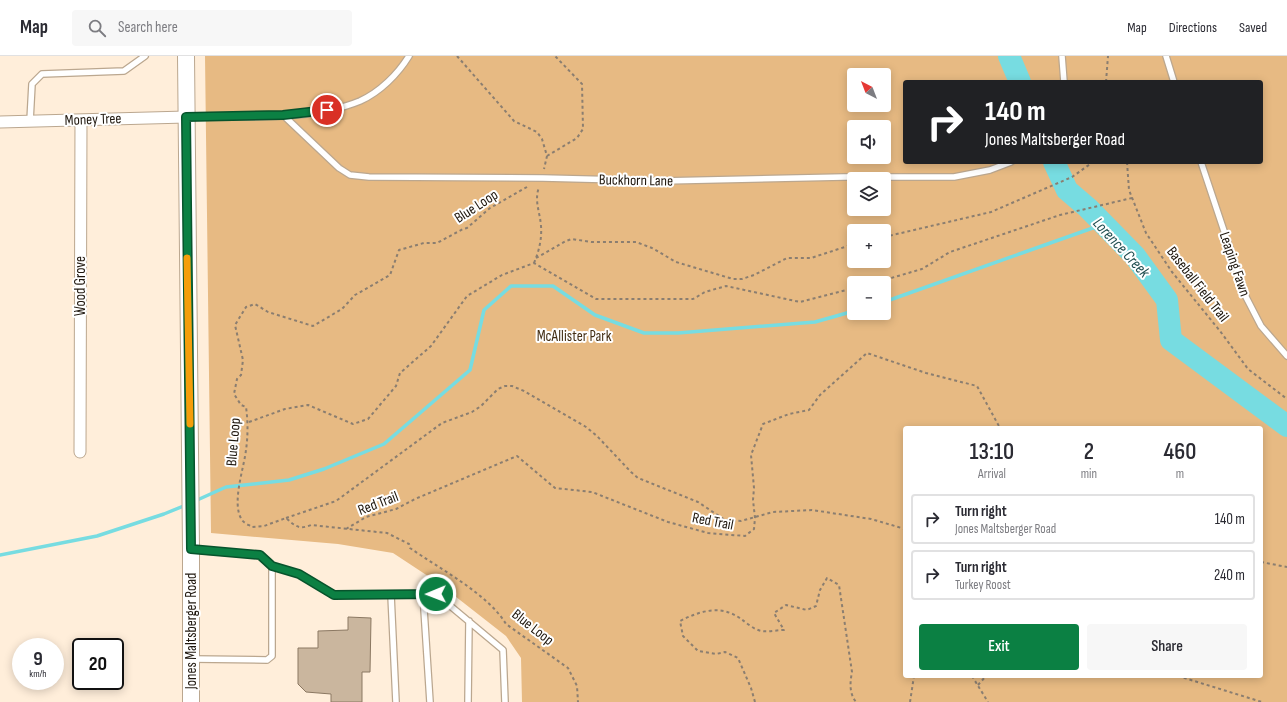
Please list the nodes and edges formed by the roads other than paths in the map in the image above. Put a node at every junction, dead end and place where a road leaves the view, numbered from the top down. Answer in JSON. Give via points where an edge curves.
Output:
{"nodes":[{"id":1,"x":145,"y":56,"type":"edge"},
{"id":2,"x":186,"y":56,"type":"edge"},
{"id":3,"x":409,"y":56,"type":"edge"},
{"id":4,"x":1062,"y":56,"type":"edge"},
{"id":5,"x":1166,"y":56,"type":"edge"},
{"id":6,"x":1064,"y":80,"type":"edge"},
{"id":7,"x":1173,"y":80,"type":"edge"},
{"id":8,"x":283,"y":115,"type":"junction"},
{"id":9,"x":186,"y":117,"type":"junction"},
{"id":10,"x":81,"y":120,"type":"junction"},
{"id":11,"x":30,"y":121,"type":"junction"},
{"id":12,"x":0,"y":122,"type":"edge"},
{"id":13,"x":1005,"y":164,"type":"edge"},
{"id":14,"x":1202,"y":164,"type":"edge"},
{"id":15,"x":1287,"y":356,"type":"edge"},
{"id":16,"x":80,"y":452,"type":"dead end"},
{"id":17,"x":191,"y":548,"type":"junction"},
{"id":18,"x":272,"y":566,"type":"junction"},
{"id":19,"x":424,"y":594,"type":"junction"},
{"id":20,"x":391,"y":595,"type":"junction"},
{"id":21,"x":469,"y":621,"type":"junction"},
{"id":22,"x":191,"y":659,"type":"junction"},
{"id":23,"x":191,"y":702,"type":"edge"},
{"id":24,"x":396,"y":702,"type":"edge"},
{"id":25,"x":430,"y":702,"type":"edge"},
{"id":26,"x":468,"y":702,"type":"edge"},
{"id":27,"x":505,"y":702,"type":"edge"}],
"edges":[{"from":1,"to":11,"type":"lane","via":[[124,71],[42,74],[32,84]]},
{"from":2,"to":9,"type":"main road","name":"Jones Maltsberger Road"},
{"from":3,"to":8,"type":"lane","via":[[392,78],[360,100],[316,112]]},
{"from":4,"to":6,"type":"lane"},
{"from":5,"to":7,"type":"lane"},
{"from":8,"to":9,"type":"lane"},
{"from":8,"to":13,"type":"lane","name":"Buckhorn Lane","via":[[330,161],[350,175],[369,177],[662,181],[844,177],[954,178]]},
{"from":9,"to":10,"type":"street","name":"Money Tree"},
{"from":9,"to":17,"type":"main road","name":"Jones Maltsberger Road"},
{"from":10,"to":11,"type":"street","name":"Money Tree"},
{"from":10,"to":16,"type":"street","name":"Wood Grove"},
{"from":11,"to":12,"type":"street","name":"Money Tree"},
{"from":14,"to":15,"type":"lane","name":"Leaping Fawn","via":[[1246,298],[1261,326]]},
{"from":17,"to":18,"type":"lane","via":[[260,555]]},
{"from":17,"to":22,"type":"main road","name":"Jones Maltsberger Road"},
{"from":18,"to":20,"type":"lane","via":[[299,574],[334,595]]},
{"from":18,"to":22,"type":"lane","via":[[272,656],[267,660]]},
{"from":19,"to":20,"type":"lane"},
{"from":19,"to":21,"type":"lane","via":[[436,594]]},
{"from":19,"to":25,"type":"lane"},
{"from":20,"to":24,"type":"lane"},
{"from":21,"to":26,"type":"lane"},
{"from":21,"to":27,"type":"lane","via":[[503,650]]},
{"from":22,"to":23,"type":"main road","name":"Jones Maltsberger Road"}]}
